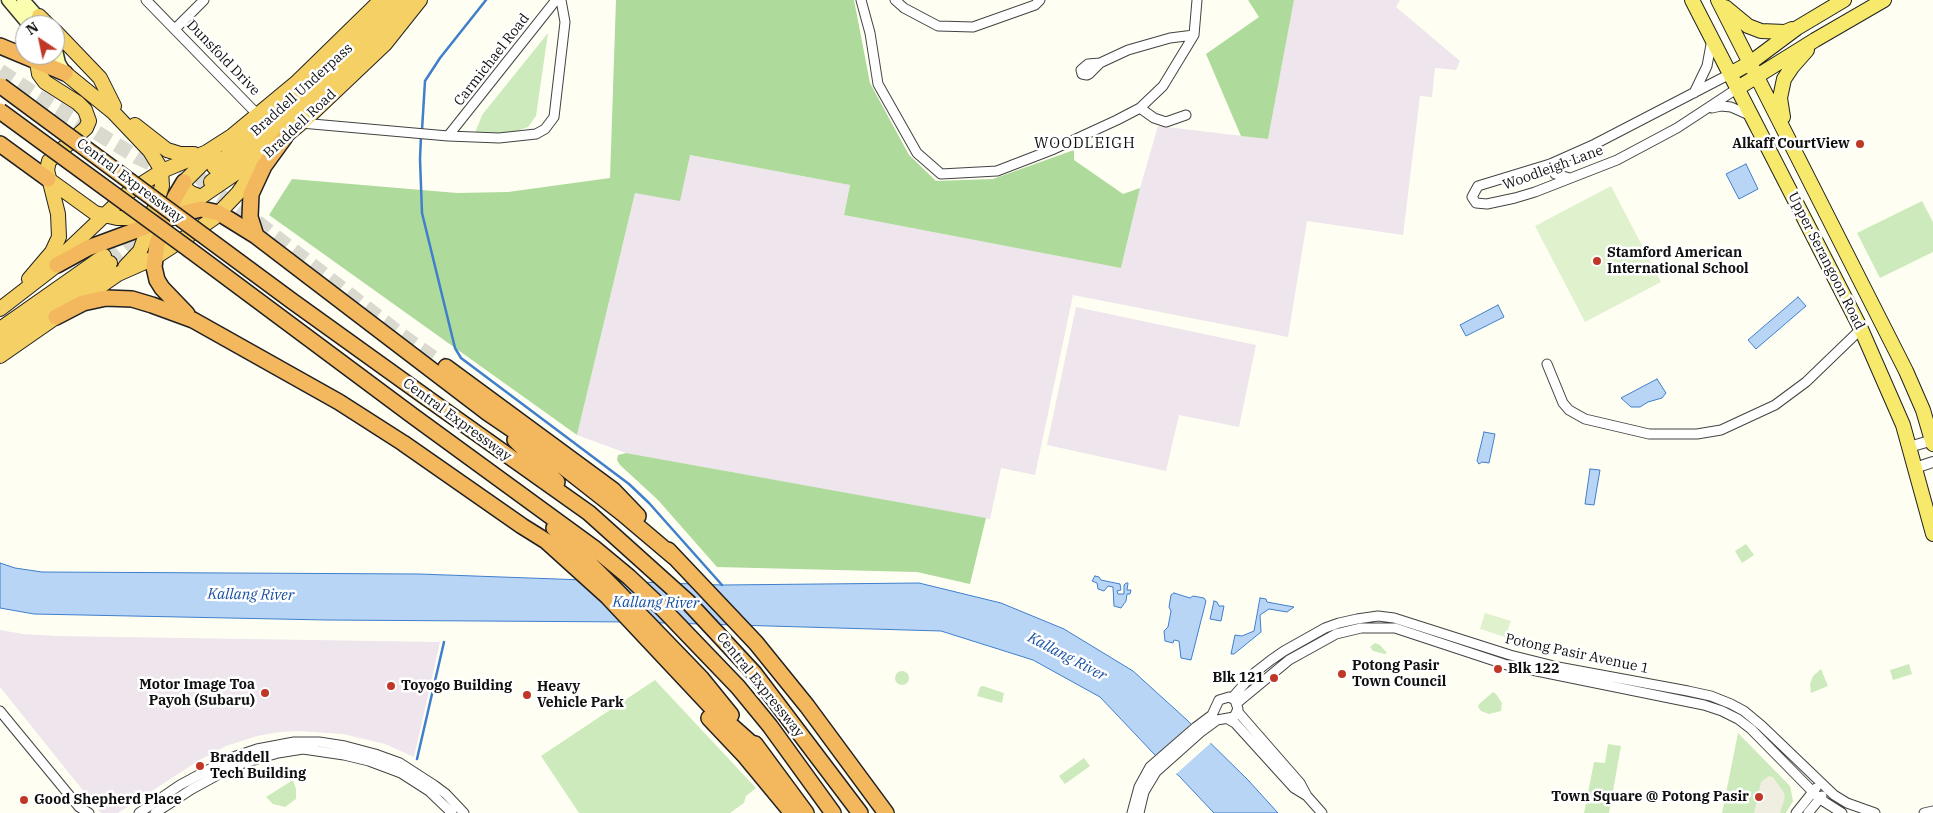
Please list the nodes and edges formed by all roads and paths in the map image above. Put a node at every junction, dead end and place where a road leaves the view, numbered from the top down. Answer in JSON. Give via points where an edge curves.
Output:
{"nodes":[{"id":1,"x":8,"y":0,"type":"edge"},
{"id":2,"x":24,"y":0,"type":"edge"},
{"id":3,"x":146,"y":0,"type":"edge"},
{"id":4,"x":204,"y":0,"type":"edge"},
{"id":5,"x":381,"y":0,"type":"edge"},
{"id":6,"x":393,"y":0,"type":"edge"},
{"id":7,"x":408,"y":0,"type":"edge"},
{"id":8,"x":420,"y":0,"type":"edge"},
{"id":9,"x":556,"y":0,"type":"edge"},
{"id":10,"x":562,"y":0,"type":"edge"},
{"id":11,"x":862,"y":0,"type":"edge"},
{"id":12,"x":895,"y":0,"type":"edge"},
{"id":13,"x":1040,"y":0,"type":"edge"},
{"id":14,"x":1198,"y":0,"type":"edge"},
{"id":15,"x":1692,"y":0,"type":"edge"},
{"id":16,"x":1719,"y":0,"type":"edge"},
{"id":17,"x":1844,"y":0,"type":"edge"},
{"id":18,"x":1884,"y":0,"type":"edge"},
{"id":19,"x":29,"y":15,"type":"edge"},
{"id":20,"x":34,"y":15,"type":"edge"},
{"id":21,"x":1797,"y":28,"type":"junction"},
{"id":22,"x":175,"y":29,"type":"junction"},
{"id":23,"x":1194,"y":35,"type":"junction"},
{"id":24,"x":1712,"y":39,"type":"junction"},
{"id":25,"x":1815,"y":40,"type":"junction"},
{"id":26,"x":65,"y":41,"type":"edge"},
{"id":27,"x":1100,"y":62,"type":"dead end"},
{"id":28,"x":38,"y":65,"type":"edge"},
{"id":29,"x":50,"y":65,"type":"edge"},
{"id":30,"x":60,"y":65,"type":"edge"},
{"id":31,"x":1754,"y":69,"type":"junction"},
{"id":32,"x":65,"y":73,"type":"junction"},
{"id":33,"x":1730,"y":74,"type":"junction"},
{"id":34,"x":0,"y":85,"type":"edge"},
{"id":35,"x":1738,"y":88,"type":"junction"},
{"id":36,"x":1694,"y":93,"type":"junction"},
{"id":37,"x":114,"y":106,"type":"junction"},
{"id":38,"x":1140,"y":108,"type":"junction"},
{"id":39,"x":1704,"y":110,"type":"junction"},
{"id":40,"x":0,"y":111,"type":"edge"},
{"id":41,"x":258,"y":114,"type":"junction"},
{"id":42,"x":1186,"y":114,"type":"dead end"},
{"id":43,"x":1752,"y":116,"type":"junction"},
{"id":44,"x":301,"y":123,"type":"junction"},
{"id":45,"x":1786,"y":132,"type":"junction"},
{"id":46,"x":232,"y":136,"type":"junction"},
{"id":47,"x":448,"y":136,"type":"junction"},
{"id":48,"x":285,"y":137,"type":"junction"},
{"id":49,"x":0,"y":144,"type":"edge"},
{"id":50,"x":268,"y":151,"type":"junction"},
{"id":51,"x":207,"y":152,"type":"junction"},
{"id":52,"x":1550,"y":164,"type":"junction"},
{"id":53,"x":162,"y":171,"type":"junction"},
{"id":54,"x":1571,"y":178,"type":"junction"},
{"id":55,"x":48,"y":179,"type":"junction"},
{"id":56,"x":184,"y":182,"type":"junction"},
{"id":57,"x":201,"y":196,"type":"junction"},
{"id":58,"x":219,"y":213,"type":"junction"},
{"id":59,"x":103,"y":216,"type":"junction"},
{"id":60,"x":160,"y":217,"type":"junction"},
{"id":61,"x":256,"y":236,"type":"junction"},
{"id":62,"x":154,"y":258,"type":"junction"},
{"id":63,"x":110,"y":264,"type":"junction"},
{"id":64,"x":57,"y":265,"type":"junction"},
{"id":65,"x":13,"y":298,"type":"junction"},
{"id":66,"x":0,"y":309,"type":"edge"},
{"id":67,"x":56,"y":316,"type":"junction"},
{"id":68,"x":193,"y":320,"type":"junction"},
{"id":69,"x":0,"y":329,"type":"edge"},
{"id":70,"x":1861,"y":329,"type":"junction"},
{"id":71,"x":0,"y":342,"type":"edge"},
{"id":72,"x":0,"y":356,"type":"edge"},
{"id":73,"x":1547,"y":364,"type":"dead end"},
{"id":74,"x":446,"y":367,"type":"tunnel mouth"},
{"id":75,"x":1925,"y":406,"type":"edge"},
{"id":76,"x":1896,"y":407,"type":"junction"},
{"id":77,"x":488,"y":413,"type":"junction"},
{"id":78,"x":1933,"y":442,"type":"edge"},
{"id":79,"x":1909,"y":446,"type":"junction"},
{"id":80,"x":1933,"y":462,"type":"edge"},
{"id":81,"x":1915,"y":468,"type":"junction"},
{"id":82,"x":588,"y":514,"type":"junction"},
{"id":83,"x":1933,"y":534,"type":"edge"},
{"id":84,"x":591,"y":555,"type":"junction"},
{"id":85,"x":674,"y":557,"type":"junction"},
{"id":86,"x":692,"y":686,"type":"junction"},
{"id":87,"x":1236,"y":704,"type":"junction"},
{"id":88,"x":0,"y":710,"type":"edge"},
{"id":89,"x":1219,"y":717,"type":"junction"},
{"id":90,"x":1153,"y":770,"type":"junction"},
{"id":91,"x":1824,"y":787,"type":"junction"},
{"id":92,"x":1812,"y":792,"type":"junction"},
{"id":93,"x":1307,"y":796,"type":"junction"},
{"id":94,"x":1820,"y":799,"type":"junction"},
{"id":95,"x":80,"y":810,"type":"edge"},
{"id":96,"x":1933,"y":811,"type":"edge"},
{"id":97,"x":89,"y":813,"type":"edge"},
{"id":98,"x":139,"y":813,"type":"edge"},
{"id":99,"x":156,"y":813,"type":"edge"},
{"id":100,"x":452,"y":813,"type":"edge"},
{"id":101,"x":464,"y":813,"type":"edge"},
{"id":102,"x":792,"y":813,"type":"edge"},
{"id":103,"x":806,"y":813,"type":"edge"},
{"id":104,"x":833,"y":813,"type":"edge"},
{"id":105,"x":860,"y":813,"type":"edge"},
{"id":106,"x":886,"y":813,"type":"edge"},
{"id":107,"x":1132,"y":813,"type":"edge"},
{"id":108,"x":1140,"y":813,"type":"edge"},
{"id":109,"x":1322,"y":813,"type":"edge"},
{"id":110,"x":1796,"y":813,"type":"edge"},
{"id":111,"x":1808,"y":813,"type":"edge"},
{"id":112,"x":1842,"y":813,"type":"edge"},
{"id":113,"x":1875,"y":813,"type":"edge"},
{"id":114,"x":1924,"y":813,"type":"edge"}],
"edges":[{"from":1,"to":19,"type":"main road"},
{"from":2,"to":20,"type":"main road"},
{"from":3,"to":22,"type":"street","name":"Dunsfold Drive"},
{"from":4,"to":22,"type":"street"},
{"from":5,"to":41,"type":"highway","via":[[296,83]]},
{"from":6,"to":7,"type":"highway","name":"Braddell Underpass","via":[[304,90],[209,178],[312,100],[377,36]]},
{"from":8,"to":44,"type":"highway","name":"Braddell Road","via":[[385,44]]},
{"from":9,"to":47,"type":"street","name":"Carmichael Road"},
{"from":10,"to":47,"type":"street","via":[[565,22],[551,123],[545,130],[528,136]]},
{"from":11,"to":38,"type":"street","via":[[878,84],[917,153],[941,174],[997,172]]},
{"from":12,"to":13,"type":"street","via":[[938,26],[974,27],[1035,5]]},
{"from":14,"to":23,"type":"street"},
{"from":15,"to":24,"type":"main road","name":"Upper Serangoon Road"},
{"from":16,"to":21,"type":"main road","via":[[1748,26],[1761,32],[1785,32]]},
{"from":16,"to":31,"type":"main road","name":"Upper Serangoon Road"},
{"from":17,"to":21,"type":"main road"},
{"from":18,"to":25,"type":"main road"},
{"from":21,"to":31,"type":"main road"},
{"from":22,"to":41,"type":"street","name":"Dunsfold Drive"},
{"from":23,"to":27,"type":"street","via":[[1128,50]]},
{"from":23,"to":38,"type":"street","via":[[1163,86]]},
{"from":24,"to":33,"type":"main road","name":"Upper Serangoon Road"},
{"from":24,"to":36,"type":"street","via":[[1707,66]]},
{"from":25,"to":31,"type":"main road"},
{"from":25,"to":45,"type":"main road","via":[[1784,79],[1780,98]]},
{"from":26,"to":37,"type":"highway","via":[[100,78]]},
{"from":28,"to":55,"type":"highway","via":[[45,82],[78,103],[89,121],[86,128],[49,161]]},
{"from":29,"to":32,"type":"highway"},
{"from":30,"to":32,"type":"main road"},
{"from":31,"to":33,"type":"main road"},
{"from":31,"to":35,"type":"main road"},
{"from":31,"to":45,"type":"main road","name":"Upper Serangoon Road"},
{"from":32,"to":37,"type":"highway","via":[[69,72]]},
{"from":32,"to":53,"type":"highway","via":[[112,112],[150,151]]},
{"from":33,"to":35,"type":"main road","name":"Upper Serangoon Road"},
{"from":33,"to":36,"type":"street","name":"Woodleigh Lane"},
{"from":34,"to":82,"type":"highway","name":"Central Expressway","bridge":true},
{"from":35,"to":39,"type":"street","name":"Woodleigh Lane"},
{"from":35,"to":43,"type":"main road","name":"Upper Serangoon Road"},
{"from":36,"to":52,"type":"street","name":"Woodleigh Lane"},
{"from":37,"to":51,"type":"highway","via":[[167,150],[187,155]]},
{"from":38,"to":42,"type":"street","via":[[1166,122]]},
{"from":39,"to":43,"type":"street","via":[[1731,107]]},
{"from":39,"to":54,"type":"street","name":"Woodleigh Lane","via":[[1617,160]]},
{"from":40,"to":84,"type":"highway","name":"Central Expressway","bridge":true,"via":[[513,490]]},
{"from":41,"to":46,"type":"highway"},
{"from":43,"to":70,"type":"main road","name":"Upper Serangoon Road"},
{"from":44,"to":47,"type":"street"},
{"from":44,"to":48,"type":"highway","name":"Braddell Road"},
{"from":45,"to":75,"type":"main road","name":"Upper Serangoon Road"},
{"from":46,"to":51,"type":"highway"},
{"from":46,"to":56,"type":"highway"},
{"from":48,"to":50,"type":"highway","name":"Braddell Road"},
{"from":48,"to":61,"type":"highway","via":[[264,166],[251,194],[250,217]]},
{"from":49,"to":55,"type":"highway"},
{"from":50,"to":57,"type":"highway"},
{"from":50,"to":58,"type":"highway","name":"Braddell Road","via":[[238,194]]},
{"from":51,"to":53,"type":"highway"},
{"from":52,"to":54,"type":"street","via":[[1555,174]]},
{"from":52,"to":54,"type":"street","name":"Woodleigh Lane","via":[[1478,186],[1472,196],[1476,203],[1487,204],[1535,192]]},
{"from":53,"to":59,"type":"highway","via":[[130,192]]},
{"from":53,"to":60,"type":"highway"},
{"from":55,"to":59,"type":"highway"},
{"from":55,"to":65,"type":"highway","via":[[60,222],[58,242]]},
{"from":56,"to":57,"type":"highway","via":[[186,189]]},
{"from":56,"to":60,"type":"highway"},
{"from":57,"to":60,"type":"highway"},
{"from":58,"to":60,"type":"highway","via":[[201,209]]},
{"from":58,"to":61,"type":"highway"},
{"from":58,"to":62,"type":"highway","name":"Braddell Road"},
{"from":59,"to":60,"type":"highway"},
{"from":59,"to":64,"type":"highway"},
{"from":60,"to":62,"type":"highway"},
{"from":60,"to":63,"type":"highway","via":[[140,251]]},
{"from":60,"to":64,"type":"highway"},
{"from":61,"to":77,"type":"highway"},
{"from":62,"to":63,"type":"highway","name":"Braddell Road"},
{"from":62,"to":68,"type":"highway","via":[[157,280],[168,296]]},
{"from":63,"to":67,"type":"highway","name":"Braddell Road"},
{"from":63,"to":69,"type":"highway"},
{"from":63,"to":71,"type":"highway"},
{"from":64,"to":65,"type":"highway"},
{"from":65,"to":66,"type":"highway"},
{"from":67,"to":68,"type":"highway","via":[[83,302],[113,298],[141,301]]},
{"from":67,"to":72,"type":"highway","name":"Braddell Road"},
{"from":68,"to":86,"type":"highway","via":[[340,402],[522,526],[563,561]]},
{"from":70,"to":73,"type":"street","via":[[1806,382],[1775,405],[1721,430],[1697,434],[1650,434],[1584,419],[1563,402]]},
{"from":70,"to":76,"type":"main road","name":"Upper Serangoon Road"},
{"from":74,"to":85,"type":"highway","via":[[613,490]]},
{"from":75,"to":76,"type":"main road","via":[[1916,423],[1907,421]]},
{"from":75,"to":78,"type":"main road","name":"Upper Serangoon Road"},
{"from":76,"to":79,"type":"main road","name":"Upper Serangoon Road"},
{"from":77,"to":82,"type":"highway"},
{"from":77,"to":85,"type":"highway","via":[[538,447]]},
{"from":78,"to":79,"type":"street"},
{"from":79,"to":81,"type":"main road","name":"Upper Serangoon Road"},
{"from":80,"to":81,"type":"street"},
{"from":81,"to":83,"type":"main road","name":"Upper Serangoon Road"},
{"from":82,"to":105,"type":"highway","name":"Central Expressway","via":[[688,602],[738,654]]},
{"from":84,"to":86,"type":"highway"},
{"from":84,"to":104,"type":"highway","name":"Central Expressway","via":[[664,610],[714,662],[770,726]]},
{"from":85,"to":106,"type":"highway","via":[[756,643]]},
{"from":86,"to":102,"type":"highway"},
{"from":86,"to":103,"type":"highway","via":[[765,757]]},
{"from":87,"to":89,"type":"street","name":"Potong Pasir Avenue 1","via":[[1234,717]]},
{"from":87,"to":89,"type":"street","name":"Potong Pasir Avenue 1","via":[[1225,697],[1219,700]]},
{"from":87,"to":91,"type":"street","name":"Potong Pasir Avenue 1","via":[[1254,674],[1284,651],[1325,628],[1357,619],[1394,618],[1510,655],[1696,693],[1731,704],[1762,726]]},
{"from":87,"to":92,"type":"street","name":"Potong Pasir Avenue 1","via":[[1289,660],[1336,634],[1361,628],[1395,628],[1507,665],[1722,711],[1752,729]]},
{"from":87,"to":93,"type":"street"},
{"from":88,"to":95,"type":"street"},
{"from":89,"to":90,"type":"street","name":"Potong Pasir Avenue 1","via":[[1196,726]]},
{"from":89,"to":93,"type":"street","via":[[1235,723],[1294,788]]},
{"from":90,"to":107,"type":"street","name":"Potong Pasir Avenue 1","via":[[1139,787]]},
{"from":90,"to":108,"type":"street","name":"Potong Pasir Avenue 1"},
{"from":91,"to":92,"type":"street"},
{"from":91,"to":94,"type":"street"},
{"from":91,"to":113,"type":"street","name":"Potong Pasir Avenue 1","via":[[1847,803]]},
{"from":92,"to":94,"type":"street","name":"Potong Pasir Avenue 1"},
{"from":92,"to":110,"type":"street"},
{"from":93,"to":109,"type":"street"},
{"from":94,"to":111,"type":"street"},
{"from":94,"to":112,"type":"street","name":"Potong Pasir Avenue 1"},
{"from":95,"to":97,"type":"street"},
{"from":96,"to":114,"type":"street"},
{"from":98,"to":101,"type":"street","via":[[230,758],[294,742],[350,747],[400,763],[434,785]]},
{"from":99,"to":100,"type":"street","via":[[226,769],[259,757],[303,749],[369,761],[401,773],[429,791]]}]}
